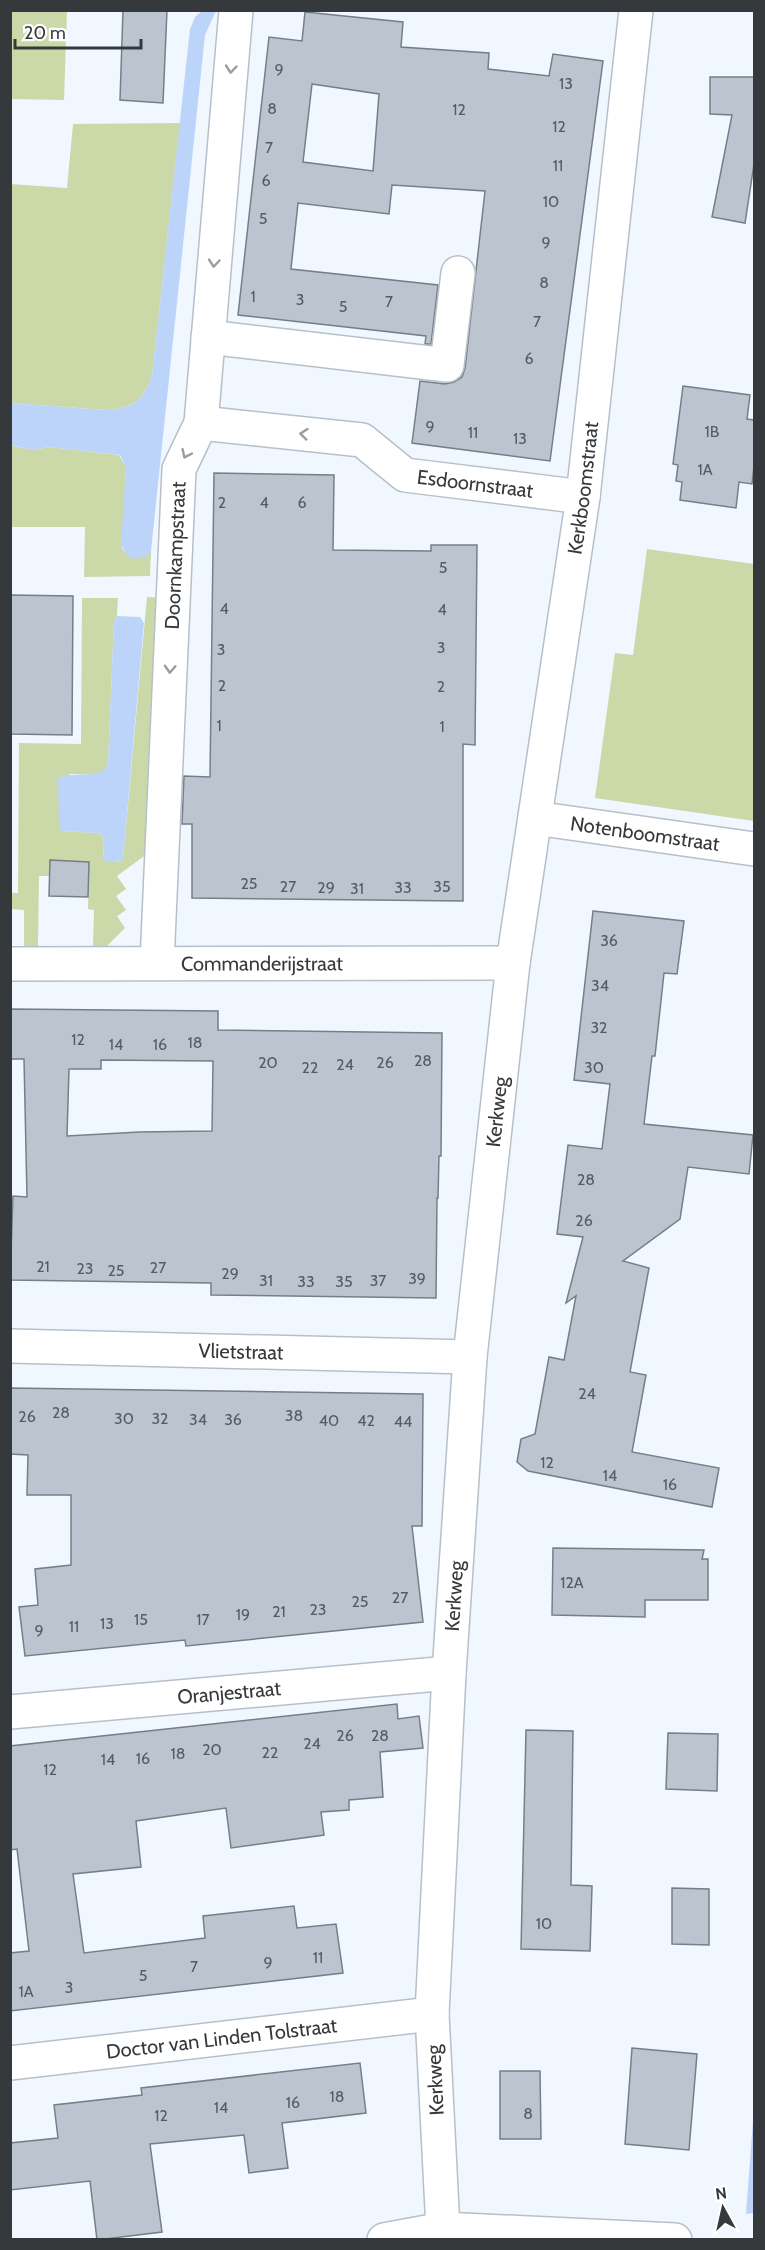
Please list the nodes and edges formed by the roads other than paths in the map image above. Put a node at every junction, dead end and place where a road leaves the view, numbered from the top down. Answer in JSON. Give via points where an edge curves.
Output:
{"nodes":[{"id":1,"x":236,"y":10,"type":"edge"},
{"id":2,"x":636,"y":10,"type":"edge"},
{"id":3,"x":458,"y":273,"type":"dead end"},
{"id":4,"x":208,"y":336,"type":"junction"},
{"id":5,"x":201,"y":423,"type":"junction"},
{"id":6,"x":583,"y":497,"type":"junction"},
{"id":7,"x":536,"y":818,"type":"junction"},
{"id":8,"x":754,"y":849,"type":"edge"},
{"id":9,"x":10,"y":963,"type":"edge"},
{"id":10,"x":157,"y":963,"type":"junction"},
{"id":11,"x":513,"y":963,"type":"junction"},
{"id":12,"x":10,"y":1346,"type":"edge"},
{"id":13,"x":470,"y":1357,"type":"junction"},
{"id":14,"x":449,"y":1673,"type":"junction"},
{"id":15,"x":10,"y":1712,"type":"edge"},
{"id":16,"x":432,"y":2014,"type":"junction"},
{"id":17,"x":10,"y":2062,"type":"edge"},
{"id":18,"x":443,"y":2229,"type":"junction"},
{"id":19,"x":384,"y":2240,"type":"edge"},
{"id":20,"x":675,"y":2240,"type":"edge"}],
"edges":[{"from":1,"to":4,"type":"street","name":"Doornkampstraat","one_way":true},
{"from":2,"to":6,"type":"street","name":"Kerkboomstraat"},
{"from":3,"to":4,"type":"street","via":[[447,364]]},
{"from":4,"to":5,"type":"street","name":"Doornkampstraat"},
{"from":6,"to":5,"type":"street","name":"Esdoornstraat","one_way":true,"via":[[405,475],[362,440]]},
{"from":5,"to":10,"type":"street","name":"Doornkampstraat","one_way":true,"via":[[179,470]]},
{"from":6,"to":7,"type":"street","name":"Kerkboomstraat"},
{"from":7,"to":8,"type":"street","name":"Notenboomstraat"},
{"from":7,"to":11,"type":"street","name":"Kerkboomstraat"},
{"from":9,"to":10,"type":"street","name":"Commanderijstraat"},
{"from":10,"to":11,"type":"street","name":"Commanderijstraat"},
{"from":11,"to":13,"type":"street","name":"Kerkweg"},
{"from":12,"to":13,"type":"street","name":"Vlietstraat"},
{"from":13,"to":14,"type":"street","name":"Kerkweg"},
{"from":14,"to":15,"type":"street","name":"Oranjestraat"},
{"from":14,"to":16,"type":"street","name":"Kerkweg"},
{"from":16,"to":17,"type":"street","name":"Doctor van Linden Tolstraat"},
{"from":16,"to":18,"type":"street","name":"Kerkweg"},
{"from":18,"to":19,"type":"street"},
{"from":18,"to":20,"type":"street"}]}
